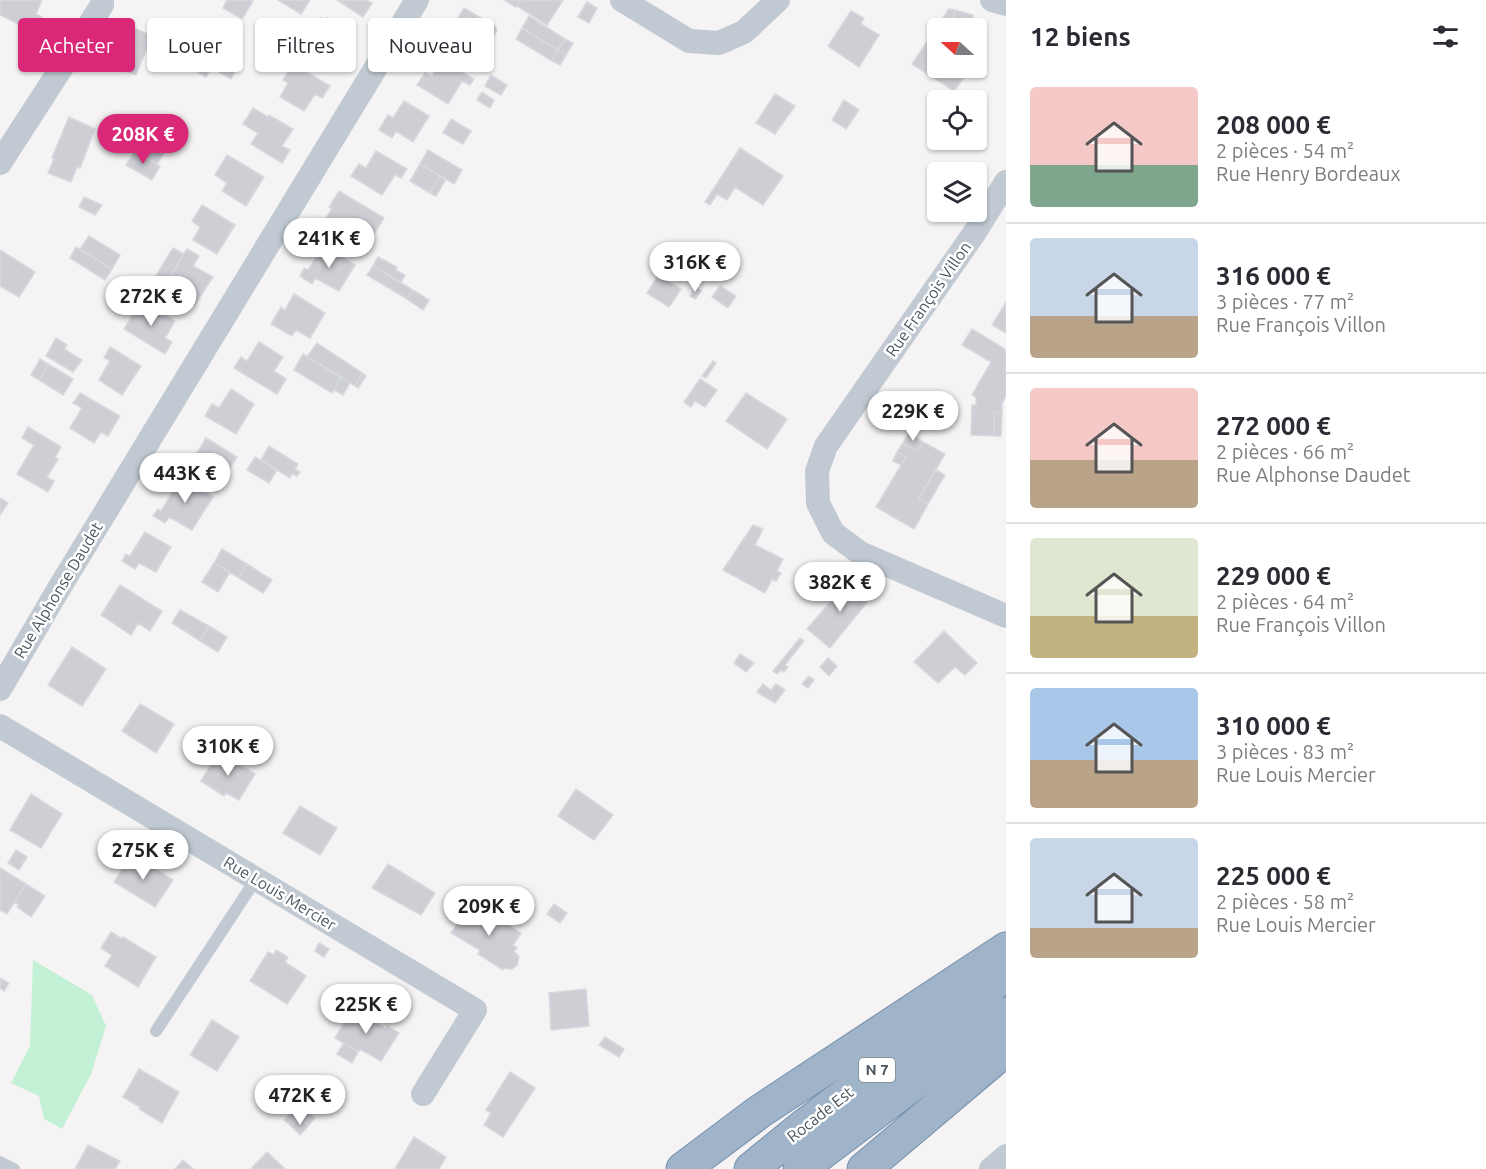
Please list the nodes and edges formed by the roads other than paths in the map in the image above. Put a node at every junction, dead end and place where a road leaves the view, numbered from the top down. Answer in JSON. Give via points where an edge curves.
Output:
{"nodes":[{"id":1,"x":102,"y":0,"type":"edge"},
{"id":2,"x":417,"y":0,"type":"edge"},
{"id":3,"x":622,"y":0,"type":"edge"},
{"id":4,"x":778,"y":0,"type":"edge"},
{"id":5,"x":992,"y":0,"type":"edge"},
{"id":6,"x":1006,"y":4,"type":"edge"},
{"id":7,"x":0,"y":164,"type":"edge"},
{"id":8,"x":1006,"y":182,"type":"edge"},
{"id":9,"x":1006,"y":616,"type":"edge"},
{"id":10,"x":0,"y":689,"type":"edge"},
{"id":11,"x":0,"y":726,"type":"edge"},
{"id":12,"x":256,"y":879,"type":"junction"},
{"id":13,"x":1006,"y":949,"type":"edge"},
{"id":14,"x":1006,"y":974,"type":"edge"},
{"id":15,"x":1006,"y":1014,"type":"edge"},
{"id":16,"x":156,"y":1031,"type":"dead end"},
{"id":17,"x":1006,"y":1049,"type":"edge"},
{"id":18,"x":423,"y":1094,"type":"dead end"},
{"id":19,"x":1006,"y":1156,"type":"edge"},
{"id":20,"x":0,"y":1162,"type":"edge"},
{"id":21,"x":14,"y":1169,"type":"edge"},
{"id":22,"x":683,"y":1169,"type":"edge"},
{"id":23,"x":751,"y":1169,"type":"edge"},
{"id":24,"x":800,"y":1169,"type":"edge"},
{"id":25,"x":864,"y":1169,"type":"edge"},
{"id":26,"x":991,"y":1169,"type":"edge"}],
"edges":[{"from":1,"to":7,"type":"street"},
{"from":2,"to":10,"type":"street","name":"Rue Alphonse Daudet"},
{"from":3,"to":4,"type":"street","via":[[689,41],[719,43],[744,32]]},
{"from":5,"to":6,"type":"street"},
{"from":8,"to":9,"type":"street","name":"Rue François Villon","via":[[826,446],[817,471],[818,503],[833,533],[860,553]]},
{"from":11,"to":12,"type":"street","name":"Rue Louis Mercier"},
{"from":12,"to":16,"type":"lane"},
{"from":12,"to":18,"type":"street","name":"Rue Louis Mercier","via":[[475,1010]]},
{"from":13,"to":22,"type":"highway","via":[[759,1112]]},
{"from":14,"to":23,"type":"highway","name":"Rocade Est","number":"N 7"},
{"from":15,"to":24,"type":"highway","name":"Rocade Est"},
{"from":17,"to":25,"type":"highway"},
{"from":19,"to":26,"type":"street"},
{"from":20,"to":21,"type":"lane"}]}
